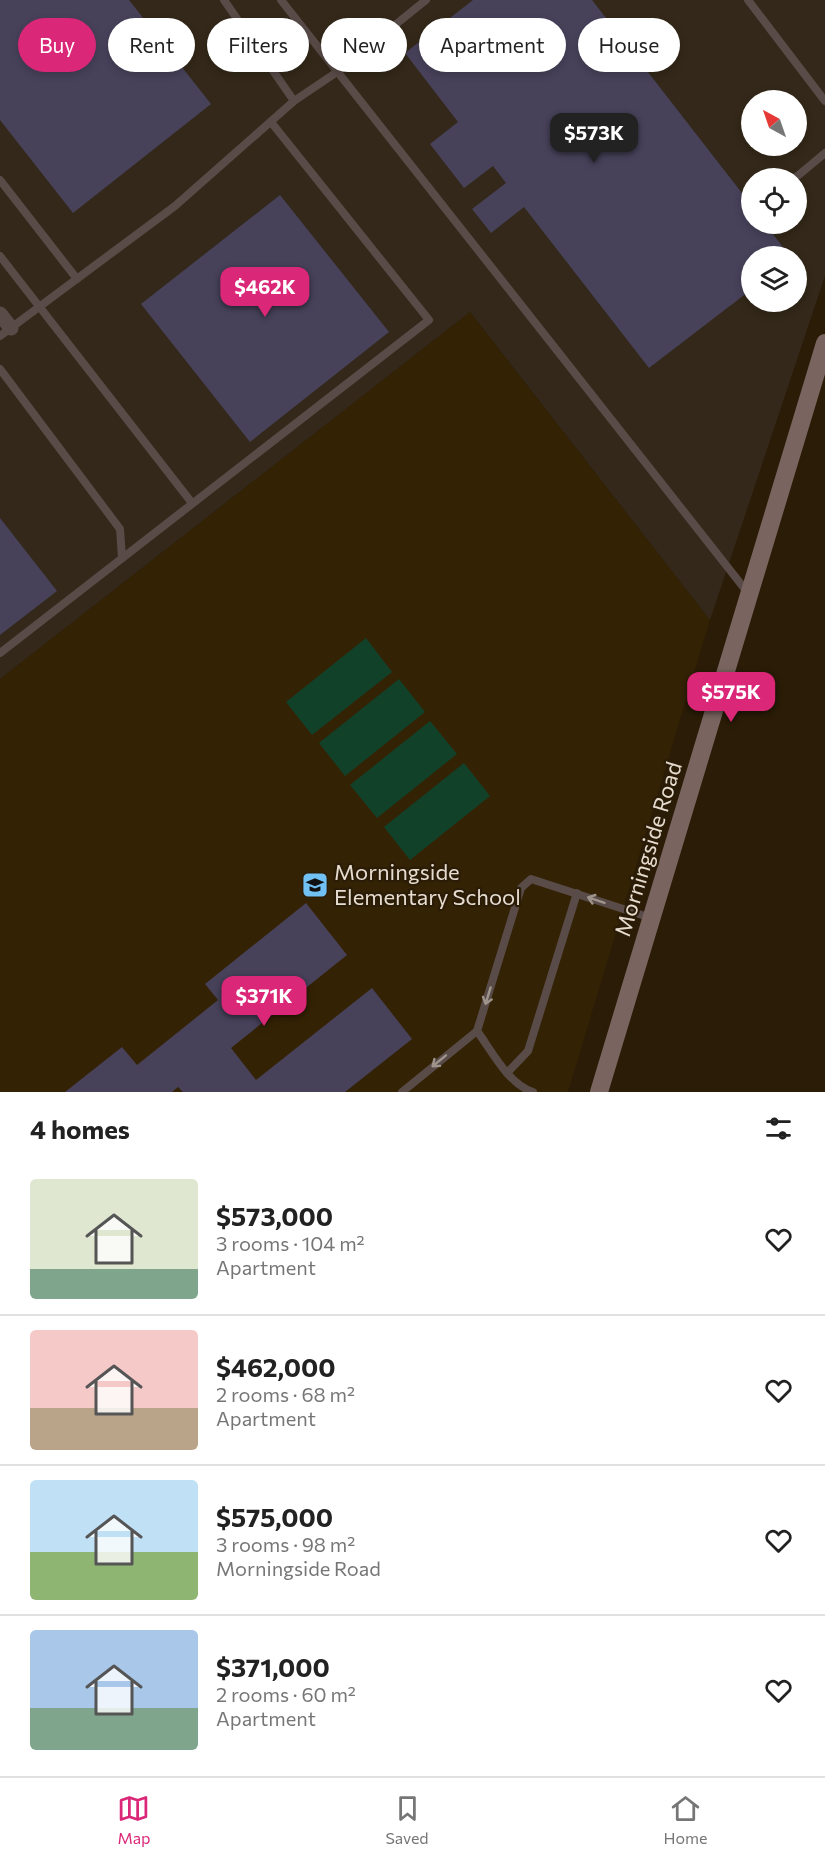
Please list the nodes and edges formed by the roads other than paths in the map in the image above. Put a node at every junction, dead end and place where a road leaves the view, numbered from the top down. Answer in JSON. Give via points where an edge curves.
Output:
{"nodes":[{"id":1,"x":224,"y":0,"type":"edge"},
{"id":2,"x":281,"y":0,"type":"edge"},
{"id":3,"x":426,"y":0,"type":"edge"},
{"id":4,"x":748,"y":0,"type":"edge"},
{"id":5,"x":404,"y":18,"type":"edge"},
{"id":6,"x":321,"y":51,"type":"edge"},
{"id":7,"x":337,"y":72,"type":"joint"},
{"id":8,"x":825,"y":101,"type":"edge"},
{"id":9,"x":294,"y":102,"type":"junction"},
{"id":10,"x":271,"y":122,"type":"junction"},
{"id":11,"x":825,"y":153,"type":"edge"},
{"id":12,"x":807,"y":168,"type":"edge"},
{"id":13,"x":0,"y":180,"type":"edge"},
{"id":14,"x":0,"y":256,"type":"edge"},
{"id":15,"x":77,"y":279,"type":"junction"},
{"id":16,"x":40,"y":306,"type":"junction"},
{"id":17,"x":0,"y":314,"type":"edge"},
{"id":18,"x":6,"y":332,"type":"edge"},
{"id":19,"x":825,"y":343,"type":"edge"},
{"id":20,"x":0,"y":369,"type":"edge"},
{"id":21,"x":192,"y":504,"type":"junction"},
{"id":22,"x":122,"y":558,"type":"junction"},
{"id":23,"x":750,"y":596,"type":"junction"},
{"id":24,"x":0,"y":653,"type":"edge"},
{"id":25,"x":577,"y":893,"type":"junction"},
{"id":26,"x":652,"y":918,"type":"junction"},
{"id":27,"x":477,"y":1031,"type":"junction"},
{"id":28,"x":507,"y":1073,"type":"junction"},
{"id":29,"x":402,"y":1092,"type":"edge"},
{"id":30,"x":533,"y":1092,"type":"edge"},
{"id":31,"x":599,"y":1092,"type":"edge"}],
"edges":[{"from":1,"to":9,"type":"lane"},
{"from":2,"to":6,"type":"lane"},
{"from":3,"to":5,"type":"lane"},
{"from":4,"to":8,"type":"lane"},
{"from":7,"to":9,"type":"lane"},
{"from":7,"to":23,"type":"lane"},
{"from":9,"to":10,"type":"lane"},
{"from":10,"to":15,"type":"lane","via":[[174,206]]},
{"from":10,"to":21,"type":"lane","via":[[429,320]]},
{"from":11,"to":12,"type":"lane"},
{"from":13,"to":15,"type":"lane"},
{"from":14,"to":16,"type":"lane"},
{"from":15,"to":16,"type":"lane"},
{"from":16,"to":18,"type":"lane"},
{"from":16,"to":21,"type":"lane"},
{"from":17,"to":18,"type":"street"},
{"from":19,"to":23,"type":"street","name":"Morningside Road"},
{"from":20,"to":22,"type":"lane","via":[[120,529]]},
{"from":21,"to":22,"type":"lane"},
{"from":22,"to":24,"type":"lane"},
{"from":23,"to":26,"type":"street","name":"Morningside Road"},
{"from":26,"to":25,"type":"lane","one_way":true},
{"from":25,"to":27,"type":"lane","one_way":true,"via":[[531,879],[521,888]]},
{"from":25,"to":28,"type":"lane","via":[[528,1052]]},
{"from":26,"to":31,"type":"street","name":"Morningside Road"},
{"from":27,"to":28,"type":"lane"},
{"from":27,"to":29,"type":"lane","one_way":true},
{"from":28,"to":30,"type":"lane"}]}
